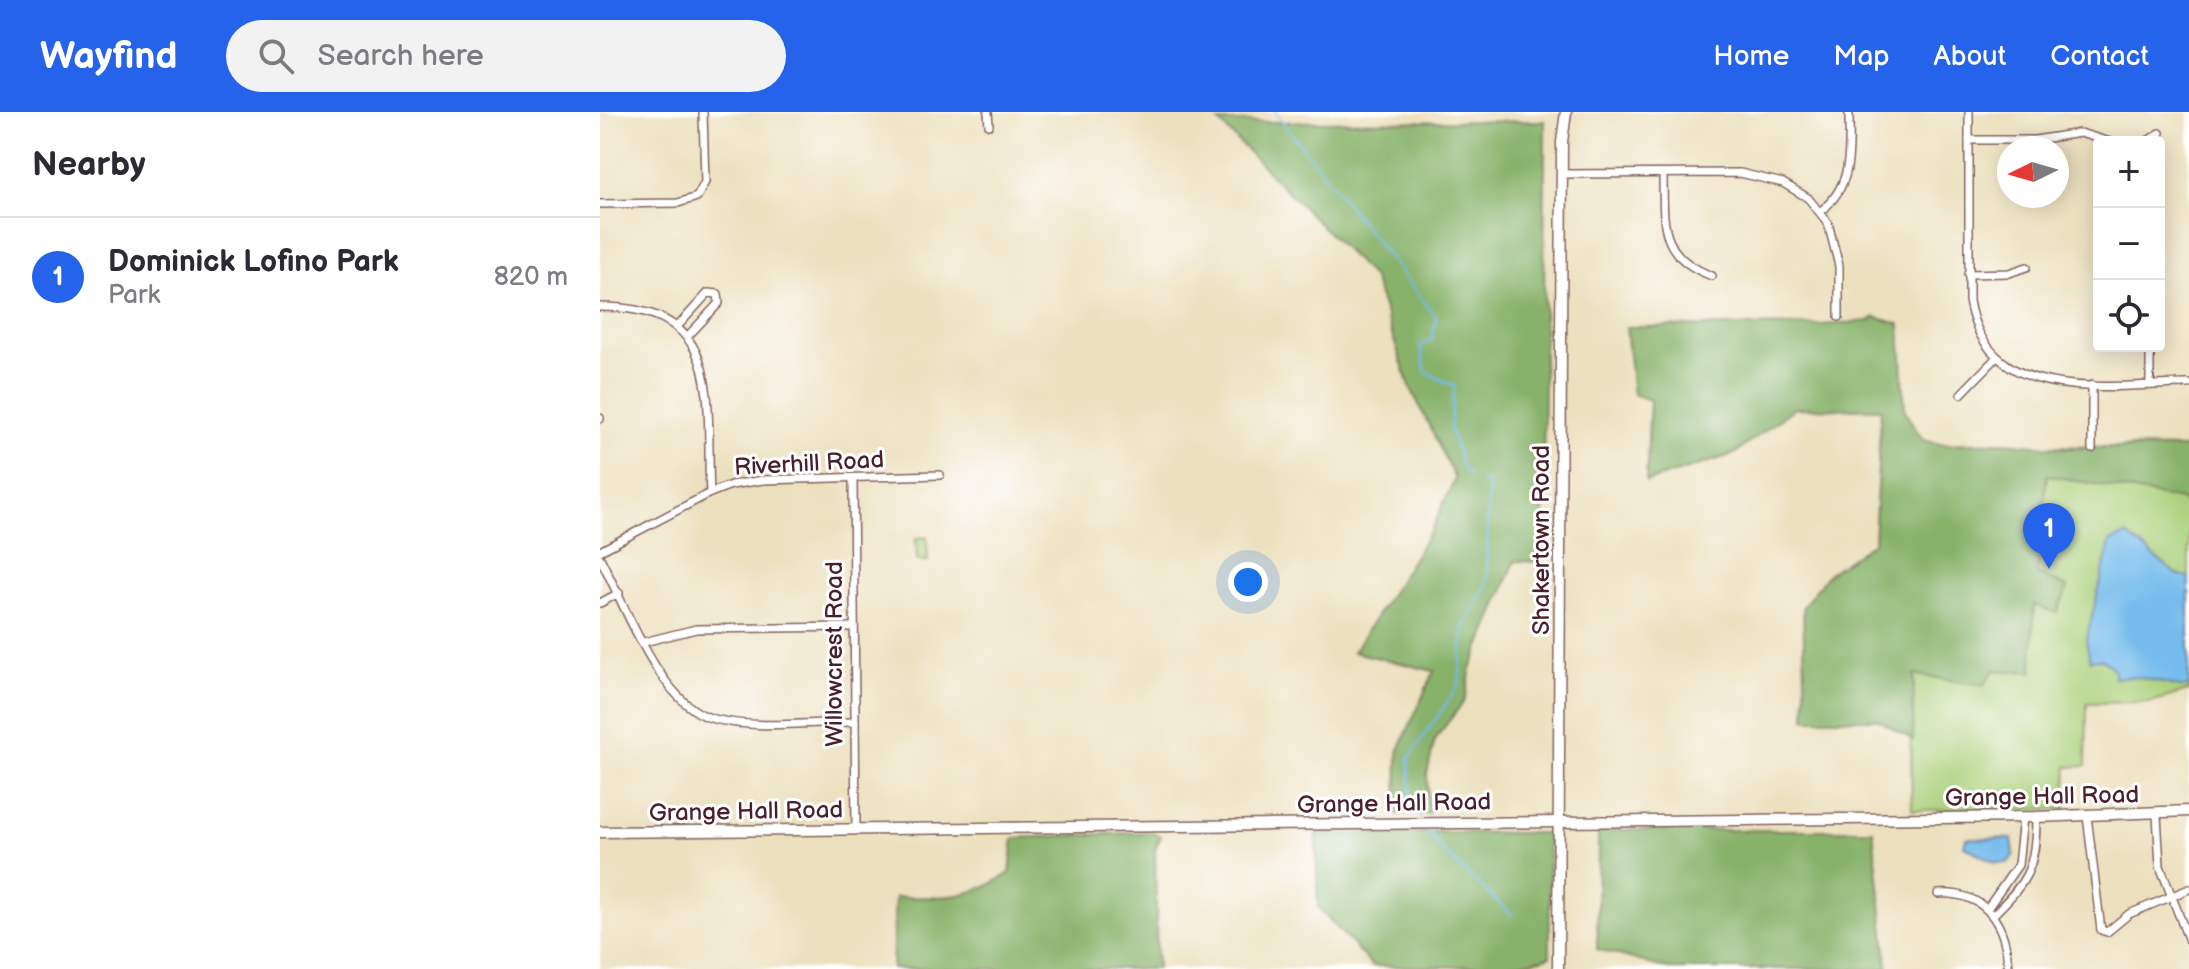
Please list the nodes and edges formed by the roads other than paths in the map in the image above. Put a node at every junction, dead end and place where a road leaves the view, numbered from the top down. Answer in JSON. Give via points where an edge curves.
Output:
{"nodes":[{"id":1,"x":703,"y":112,"type":"edge"},
{"id":2,"x":988,"y":112,"type":"edge"},
{"id":3,"x":1566,"y":112,"type":"edge"},
{"id":4,"x":1849,"y":112,"type":"edge"},
{"id":5,"x":1969,"y":112,"type":"edge"},
{"id":6,"x":989,"y":125,"type":"dead end"},
{"id":7,"x":2160,"y":133,"type":"dead end"},
{"id":8,"x":2155,"y":136,"type":"edge"},
{"id":9,"x":2093,"y":137,"type":"edge"},
{"id":10,"x":1969,"y":140,"type":"junction"},
{"id":11,"x":1562,"y":174,"type":"junction"},
{"id":12,"x":1663,"y":174,"type":"junction"},
{"id":13,"x":600,"y":204,"type":"edge"},
{"id":14,"x":1821,"y":211,"type":"junction"},
{"id":15,"x":2027,"y":267,"type":"dead end"},
{"id":16,"x":1968,"y":274,"type":"junction"},
{"id":17,"x":1712,"y":276,"type":"dead end"},
{"id":18,"x":600,"y":307,"type":"edge"},
{"id":19,"x":1839,"y":317,"type":"dead end"},
{"id":20,"x":678,"y":326,"type":"junction"},
{"id":21,"x":687,"y":337,"type":"junction"},
{"id":22,"x":2150,"y":352,"type":"edge"},
{"id":23,"x":1997,"y":357,"type":"junction"},
{"id":24,"x":2150,"y":384,"type":"junction"},
{"id":25,"x":2189,"y":384,"type":"edge"},
{"id":26,"x":2092,"y":385,"type":"junction"},
{"id":27,"x":1961,"y":394,"type":"dead end"},
{"id":28,"x":2092,"y":449,"type":"dead end"},
{"id":29,"x":940,"y":475,"type":"dead end"},
{"id":30,"x":853,"y":479,"type":"junction"},
{"id":31,"x":710,"y":493,"type":"junction"},
{"id":32,"x":600,"y":551,"type":"edge"},
{"id":33,"x":600,"y":558,"type":"edge"},
{"id":34,"x":619,"y":593,"type":"junction"},
{"id":35,"x":600,"y":603,"type":"edge"},
{"id":36,"x":854,"y":627,"type":"junction"},
{"id":37,"x":644,"y":642,"type":"junction"},
{"id":38,"x":855,"y":722,"type":"junction"},
{"id":39,"x":2189,"y":811,"type":"edge"},
{"id":40,"x":2157,"y":815,"type":"junction"},
{"id":41,"x":2087,"y":816,"type":"junction"},
{"id":42,"x":2023,"y":817,"type":"junction"},
{"id":43,"x":2036,"y":817,"type":"junction"},
{"id":44,"x":1559,"y":821,"type":"junction"},
{"id":45,"x":856,"y":829,"type":"junction"},
{"id":46,"x":600,"y":832,"type":"edge"},
{"id":47,"x":2189,"y":889,"type":"edge"},
{"id":48,"x":1938,"y":894,"type":"dead end"},
{"id":49,"x":2171,"y":897,"type":"junction"},
{"id":50,"x":1991,"y":912,"type":"junction"},
{"id":51,"x":2189,"y":941,"type":"edge"},
{"id":52,"x":1558,"y":969,"type":"edge"},
{"id":53,"x":2008,"y":969,"type":"edge"}],
"edges":[{"from":1,"to":13,"type":"street","via":[[705,182],[697,197],[678,203]]},
{"from":2,"to":6,"type":"street"},
{"from":3,"to":11,"type":"street","name":"Shakertown Road"},
{"from":4,"to":14,"type":"street","via":[[1847,177]]},
{"from":5,"to":10,"type":"street"},
{"from":7,"to":8,"type":"street"},
{"from":9,"to":10,"type":"street","via":[[2080,133],[2035,140]]},
{"from":10,"to":16,"type":"street"},
{"from":11,"to":12,"type":"street"},
{"from":11,"to":44,"type":"street","name":"Shakertown Road"},
{"from":12,"to":14,"type":"street","via":[[1764,176],[1791,187]]},
{"from":12,"to":17,"type":"street","via":[[1669,244],[1689,267]]},
{"from":14,"to":19,"type":"street","via":[[1837,251]]},
{"from":15,"to":16,"type":"street"},
{"from":16,"to":23,"type":"street","via":[[1975,324]]},
{"from":18,"to":20,"type":"street","via":[[638,310]]},
{"from":20,"to":21,"type":"street"},
{"from":20,"to":21,"type":"street","via":[[708,293],[718,294],[719,303]]},
{"from":21,"to":31,"type":"street","via":[[705,377]]},
{"from":22,"to":24,"type":"street"},
{"from":23,"to":26,"type":"street","via":[[2037,381]]},
{"from":23,"to":27,"type":"street"},
{"from":24,"to":25,"type":"street"},
{"from":24,"to":26,"type":"street"},
{"from":26,"to":28,"type":"street"},
{"from":29,"to":30,"type":"street","name":"Riverhill Road"},
{"from":30,"to":31,"type":"street","name":"Riverhill Road","via":[[763,480]]},
{"from":30,"to":36,"type":"street","name":"Willowcrest Road"},
{"from":31,"to":32,"type":"street","name":"Riverhill Road"},
{"from":33,"to":34,"type":"street"},
{"from":34,"to":35,"type":"street"},
{"from":34,"to":37,"type":"street"},
{"from":36,"to":37,"type":"street","via":[[696,629]]},
{"from":36,"to":38,"type":"street","name":"Willowcrest Road"},
{"from":37,"to":38,"type":"street","via":[[673,693],[706,717],[740,723]]},
{"from":38,"to":45,"type":"street","name":"Willowcrest Road"},
{"from":39,"to":40,"type":"street","name":"Grange Hall Road"},
{"from":40,"to":41,"type":"street","name":"Grange Hall Road"},
{"from":40,"to":49,"type":"street","via":[[2160,866]]},
{"from":41,"to":43,"type":"street","name":"Grange Hall Road"},
{"from":41,"to":49,"type":"street","via":[[2101,930]]},
{"from":42,"to":43,"type":"street","name":"Grange Hall Road"},
{"from":42,"to":44,"type":"street","name":"Grange Hall Road"},
{"from":42,"to":50,"type":"street","via":[[2018,865]]},
{"from":43,"to":50,"type":"street","via":[[2031,870],[2019,889]]},
{"from":44,"to":45,"type":"street","name":"Grange Hall Road"},
{"from":44,"to":52,"type":"street","name":"Shakertown Road"},
{"from":45,"to":46,"type":"street","name":"Grange Hall Road"},
{"from":47,"to":49,"type":"street"},
{"from":48,"to":50,"type":"street","via":[[1959,895]]},
{"from":49,"to":51,"type":"street"},
{"from":50,"to":53,"type":"street","via":[[2006,939]]}]}
